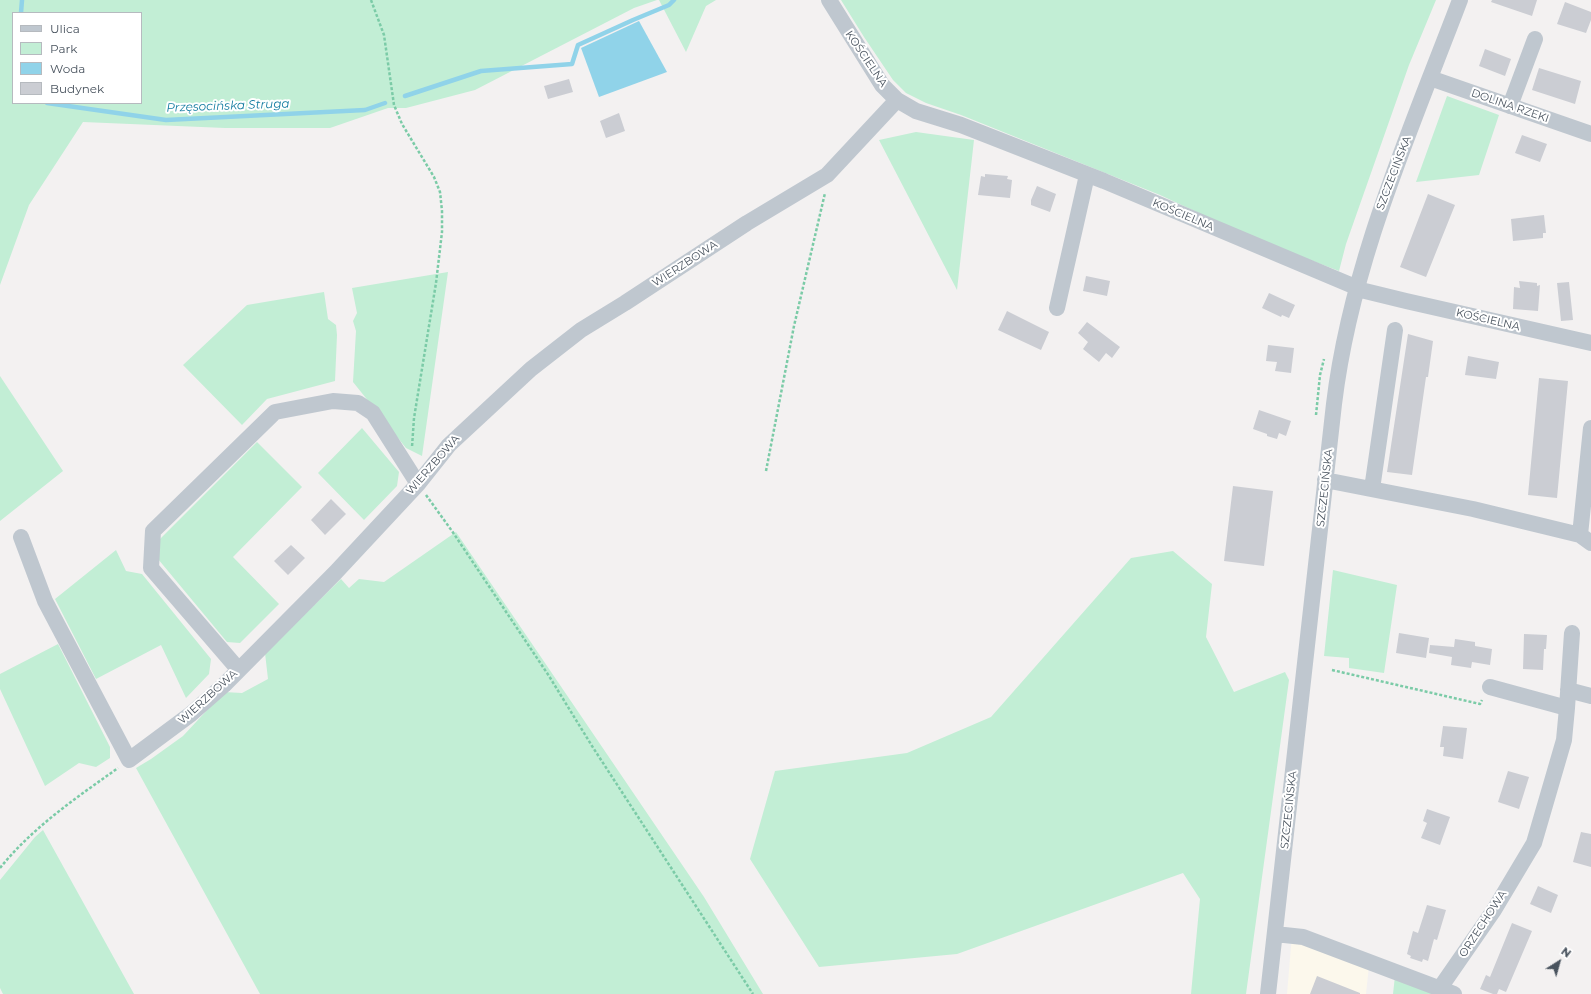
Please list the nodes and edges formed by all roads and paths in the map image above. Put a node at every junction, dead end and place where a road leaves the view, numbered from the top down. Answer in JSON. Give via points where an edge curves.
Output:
{"nodes":[{"id":1,"x":371,"y":0,"type":"edge"},
{"id":2,"x":829,"y":0,"type":"edge"},
{"id":3,"x":1460,"y":0,"type":"edge"},
{"id":4,"x":1535,"y":39,"type":"dead end"},
{"id":5,"x":1430,"y":78,"type":"junction"},
{"id":6,"x":897,"y":100,"type":"junction"},
{"id":7,"x":1510,"y":106,"type":"junction"},
{"id":8,"x":1591,"y":134,"type":"edge"},
{"id":9,"x":827,"y":175,"type":"junction"},
{"id":10,"x":1087,"y":175,"type":"junction"},
{"id":11,"x":1356,"y":288,"type":"junction"},
{"id":12,"x":1058,"y":308,"type":"dead end"},
{"id":13,"x":1394,"y":330,"type":"dead end"},
{"id":14,"x":1591,"y":343,"type":"edge"},
{"id":15,"x":1591,"y":428,"type":"edge"},
{"id":16,"x":766,"y":471,"type":"dead end"},
{"id":17,"x":414,"y":477,"type":"junction"},
{"id":18,"x":1325,"y":480,"type":"junction"},
{"id":19,"x":1372,"y":489,"type":"junction"},
{"id":20,"x":21,"y":537,"type":"dead end"},
{"id":21,"x":1586,"y":539,"type":"edge"},
{"id":22,"x":1572,"y":633,"type":"dead end"},
{"id":23,"x":238,"y":670,"type":"junction"},
{"id":24,"x":1332,"y":670,"type":"dead end"},
{"id":25,"x":1490,"y":687,"type":"joint"},
{"id":26,"x":1568,"y":690,"type":"junction"},
{"id":27,"x":1591,"y":696,"type":"edge"},
{"id":28,"x":1567,"y":708,"type":"junction"},
{"id":29,"x":129,"y":760,"type":"junction"},
{"id":30,"x":0,"y":868,"type":"edge"},
{"id":31,"x":1275,"y":934,"type":"junction"},
{"id":32,"x":1447,"y":991,"type":"edge"},
{"id":33,"x":753,"y":994,"type":"edge"},
{"id":34,"x":1268,"y":994,"type":"edge"}],
"edges":[{"from":1,"to":17,"type":"path","via":[[384,35],[394,105],[402,124],[434,177],[440,192],[442,211],[436,282],[414,418]]},
{"from":2,"to":6,"type":"street","name":"KOŚCIELNA","via":[[882,85]]},
{"from":3,"to":5,"type":"street","name":"SZCZECIŃSKA"},
{"from":4,"to":7,"type":"street"},
{"from":5,"to":7,"type":"street","name":"DOLINA RZEKI"},
{"from":5,"to":11,"type":"street","name":"SZCZECIŃSKA","via":[[1379,212]]},
{"from":6,"to":9,"type":"street","name":"WIERZBOWA"},
{"from":6,"to":10,"type":"street","name":"KOŚCIELNA","via":[[916,111],[961,125]]},
{"from":7,"to":8,"type":"street","name":"DOLINA RZEKI"},
{"from":9,"to":16,"type":"path","via":[[826,192],[794,326]]},
{"from":9,"to":17,"type":"street","name":"WIERZBOWA","via":[[747,223],[581,330],[531,369]]},
{"from":10,"to":11,"type":"street","name":"KOŚCIELNA"},
{"from":10,"to":12,"type":"street"},
{"from":11,"to":14,"type":"street","name":"KOŚCIELNA"},
{"from":11,"to":18,"type":"street","name":"SZCZECIŃSKA","via":[[1337,383]]},
{"from":13,"to":19,"type":"street"},
{"from":15,"to":21,"type":"street"},
{"from":17,"to":23,"type":"street","name":"WIERZBOWA","via":[[335,573]]},
{"from":17,"to":23,"type":"street","via":[[373,414],[358,403],[334,401],[275,412],[153,531],[151,568]]},
{"from":17,"to":33,"type":"path","via":[[549,676]]},
{"from":18,"to":19,"type":"street"},
{"from":18,"to":31,"type":"street","name":"SZCZECIŃSKA"},
{"from":19,"to":21,"type":"street","via":[[1473,509]]},
{"from":20,"to":29,"type":"street","via":[[45,601]]},
{"from":22,"to":26,"type":"street","name":"ORZECHOWA"},
{"from":23,"to":29,"type":"street","name":"WIERZBOWA","via":[[191,714]]},
{"from":24,"to":25,"type":"path","via":[[1480,704]]},
{"from":25,"to":28,"type":"street"},
{"from":26,"to":27,"type":"street"},
{"from":26,"to":28,"type":"street","name":"ORZECHOWA"},
{"from":28,"to":32,"type":"street","name":"ORZECHOWA","via":[[1564,740],[1534,843]]},
{"from":29,"to":30,"type":"path","via":[[37,828]]},
{"from":31,"to":32,"type":"street","name":"ORZECHOWA","via":[[1303,937]]},
{"from":31,"to":34,"type":"street","name":"SZCZECIŃSKA"}]}
